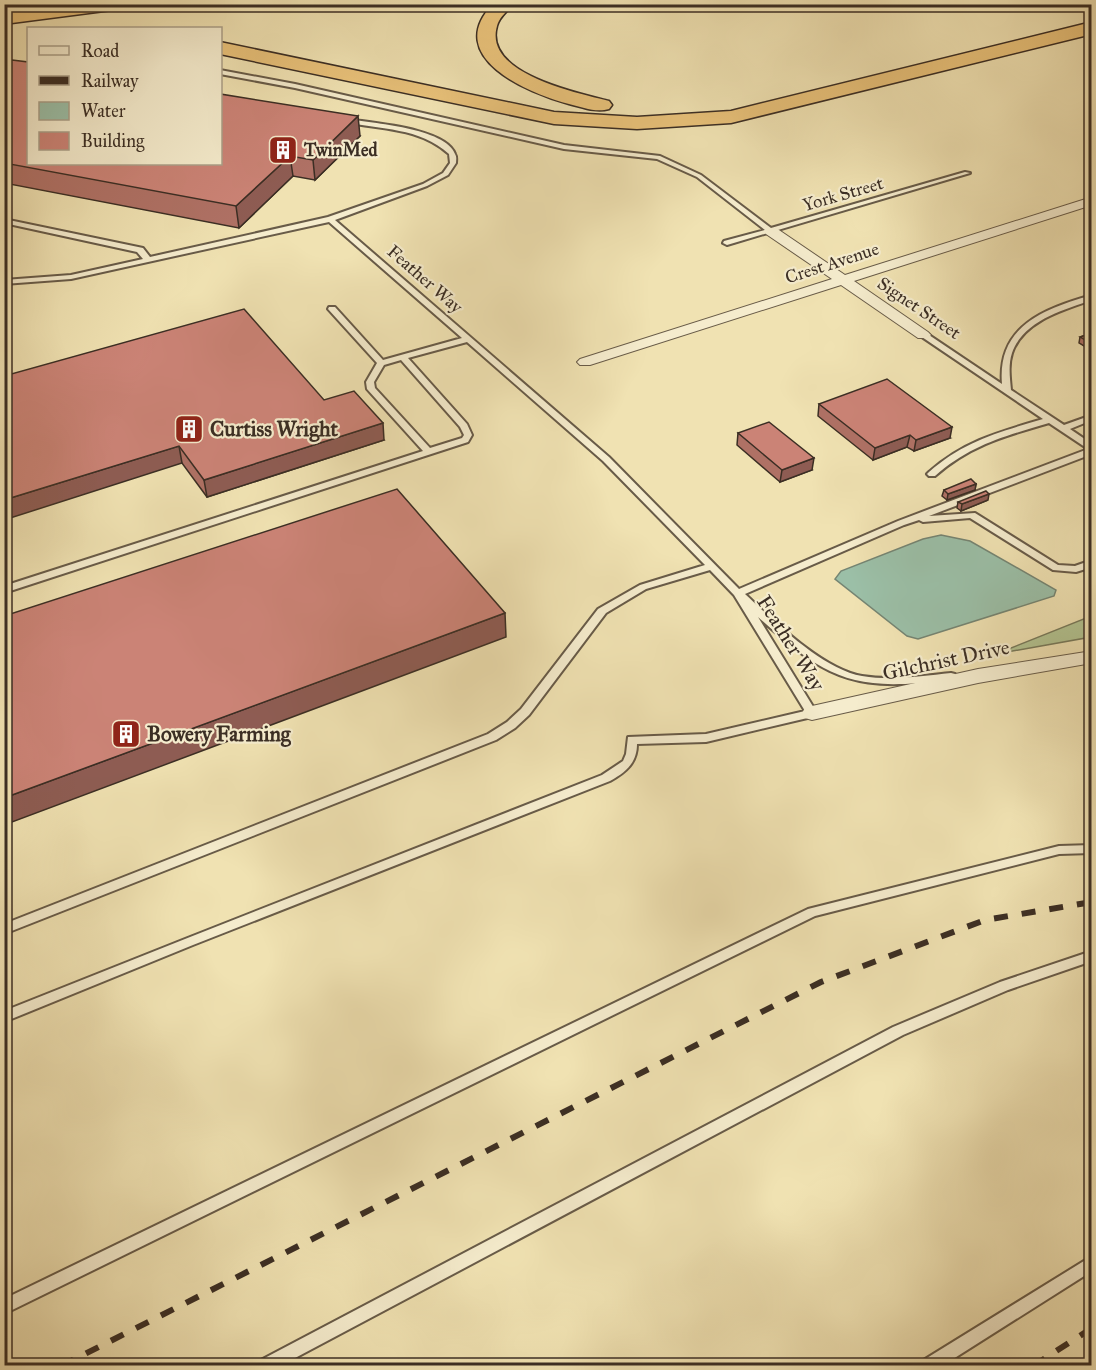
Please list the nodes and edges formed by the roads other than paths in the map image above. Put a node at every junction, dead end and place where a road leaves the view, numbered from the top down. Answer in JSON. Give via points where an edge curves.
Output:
{"nodes":[{"id":1,"x":120,"y":4,"type":"edge"},
{"id":2,"x":504,"y":4,"type":"edge"},
{"id":3,"x":4,"y":18,"type":"edge"},
{"id":4,"x":1092,"y":18,"type":"edge"},
{"id":5,"x":1092,"y":28,"type":"edge"},
{"id":6,"x":222,"y":48,"type":"edge"},
{"id":7,"x":222,"y":72,"type":"edge"},
{"id":8,"x":344,"y":120,"type":"edge"},
{"id":9,"x":967,"y":173,"type":"dead end"},
{"id":10,"x":1092,"y":201,"type":"edge"},
{"id":11,"x":330,"y":219,"type":"junction"},
{"id":12,"x":4,"y":221,"type":"edge"},
{"id":13,"x":771,"y":231,"type":"junction"},
{"id":14,"x":728,"y":243,"type":"dead end"},
{"id":15,"x":148,"y":260,"type":"junction"},
{"id":16,"x":843,"y":280,"type":"junction"},
{"id":17,"x":4,"y":282,"type":"edge"},
{"id":18,"x":1092,"y":297,"type":"edge"},
{"id":19,"x":332,"y":309,"type":"dead end"},
{"id":20,"x":923,"y":335,"type":"joint"},
{"id":21,"x":469,"y":339,"type":"junction"},
{"id":22,"x":403,"y":357,"type":"junction"},
{"id":23,"x":585,"y":362,"type":"dead end"},
{"id":24,"x":381,"y":363,"type":"junction"},
{"id":25,"x":1007,"y":392,"type":"junction"},
{"id":26,"x":1092,"y":417,"type":"edge"},
{"id":27,"x":1047,"y":418,"type":"junction"},
{"id":28,"x":1062,"y":429,"type":"junction"},
{"id":29,"x":1092,"y":450,"type":"edge"},
{"id":30,"x":429,"y":452,"type":"junction"},
{"id":31,"x":932,"y":474,"type":"dead end"},
{"id":32,"x":907,"y":521,"type":"junction"},
{"id":33,"x":1092,"y":563,"type":"edge"},
{"id":34,"x":710,"y":567,"type":"junction"},
{"id":35,"x":4,"y":590,"type":"edge"},
{"id":36,"x":738,"y":593,"type":"junction"},
{"id":37,"x":1092,"y":657,"type":"edge"},
{"id":38,"x":978,"y":676,"type":"junction"},
{"id":39,"x":812,"y":713,"type":"junction"},
{"id":40,"x":1092,"y":849,"type":"edge"},
{"id":41,"x":4,"y":929,"type":"edge"},
{"id":42,"x":1092,"y":956,"type":"edge"},
{"id":43,"x":4,"y":1017,"type":"edge"},
{"id":44,"x":1092,"y":1263,"type":"edge"},
{"id":45,"x":4,"y":1307,"type":"edge"},
{"id":46,"x":264,"y":1365,"type":"edge"},
{"id":47,"x":927,"y":1365,"type":"edge"}],
"edges":[{"from":1,"to":3,"type":"highway"},
{"from":2,"to":4,"type":"highway","via":[[490,18],[485,38],[495,58],[515,74],[546,91],[575,100],[663,111],[760,101]]},
{"from":5,"to":6,"type":"highway","via":[[780,107],[710,120],[664,123],[608,123],[546,116]]},
{"from":7,"to":13,"type":"lane","via":[[564,147],[658,157],[699,176]]},
{"from":8,"to":11,"type":"lane","via":[[430,136],[453,153],[453,163],[446,174],[425,184]]},
{"from":9,"to":13,"type":"lane","name":"York Street"},
{"from":10,"to":16,"type":"street","name":"Crest Avenue"},
{"from":11,"to":15,"type":"lane"},
{"from":11,"to":21,"type":"lane","name":"Feather Way"},
{"from":12,"to":15,"type":"lane","via":[[141,250]]},
{"from":13,"to":14,"type":"lane","name":"York Street"},
{"from":13,"to":16,"type":"street","name":"Signet Street"},
{"from":15,"to":17,"type":"lane","via":[[71,277]]},
{"from":16,"to":20,"type":"street","name":"Signet Street"},
{"from":16,"to":23,"type":"street","name":"Crest Avenue"},
{"from":18,"to":25,"type":"lane","via":[[1047,313],[1018,332],[1006,353]]},
{"from":19,"to":24,"type":"lane"},
{"from":20,"to":25,"type":"lane","name":"Signet Street"},
{"from":21,"to":22,"type":"lane"},
{"from":21,"to":34,"type":"lane","name":"Feather Way","via":[[606,459]]},
{"from":22,"to":24,"type":"lane"},
{"from":22,"to":30,"type":"lane","via":[[468,431],[465,440]]},
{"from":24,"to":30,"type":"lane","via":[[370,382],[371,389]]},
{"from":25,"to":27,"type":"lane","name":"Signet Street"},
{"from":26,"to":28,"type":"lane"},
{"from":27,"to":28,"type":"lane","name":"Signet Street"},
{"from":27,"to":31,"type":"lane","via":[[976,442]]},
{"from":28,"to":29,"type":"lane","name":"Signet Street"},
{"from":29,"to":32,"type":"lane"},
{"from":30,"to":35,"type":"lane"},
{"from":32,"to":33,"type":"lane","via":[[972,515],[1056,568],[1076,569]]},
{"from":32,"to":36,"type":"lane"},
{"from":34,"to":36,"type":"lane","name":"Feather Way"},
{"from":34,"to":41,"type":"lane","via":[[643,587],[602,611],[525,712],[492,737]]},
{"from":36,"to":38,"type":"lane","name":"Feather Way","via":[[768,621],[848,676],[874,681]]},
{"from":36,"to":39,"type":"lane","name":"Feather Way"},
{"from":37,"to":38,"type":"street","name":"Gilchrist Drive"},
{"from":38,"to":39,"type":"street","name":"Gilchrist Drive"},
{"from":39,"to":43,"type":"lane","via":[[706,738],[632,740],[632,755],[624,768],[606,778]]},
{"from":40,"to":45,"type":"lane","via":[[1059,850],[812,912]]},
{"from":42,"to":46,"type":"lane","via":[[1004,986],[898,1031]]},
{"from":44,"to":47,"type":"lane"}]}
